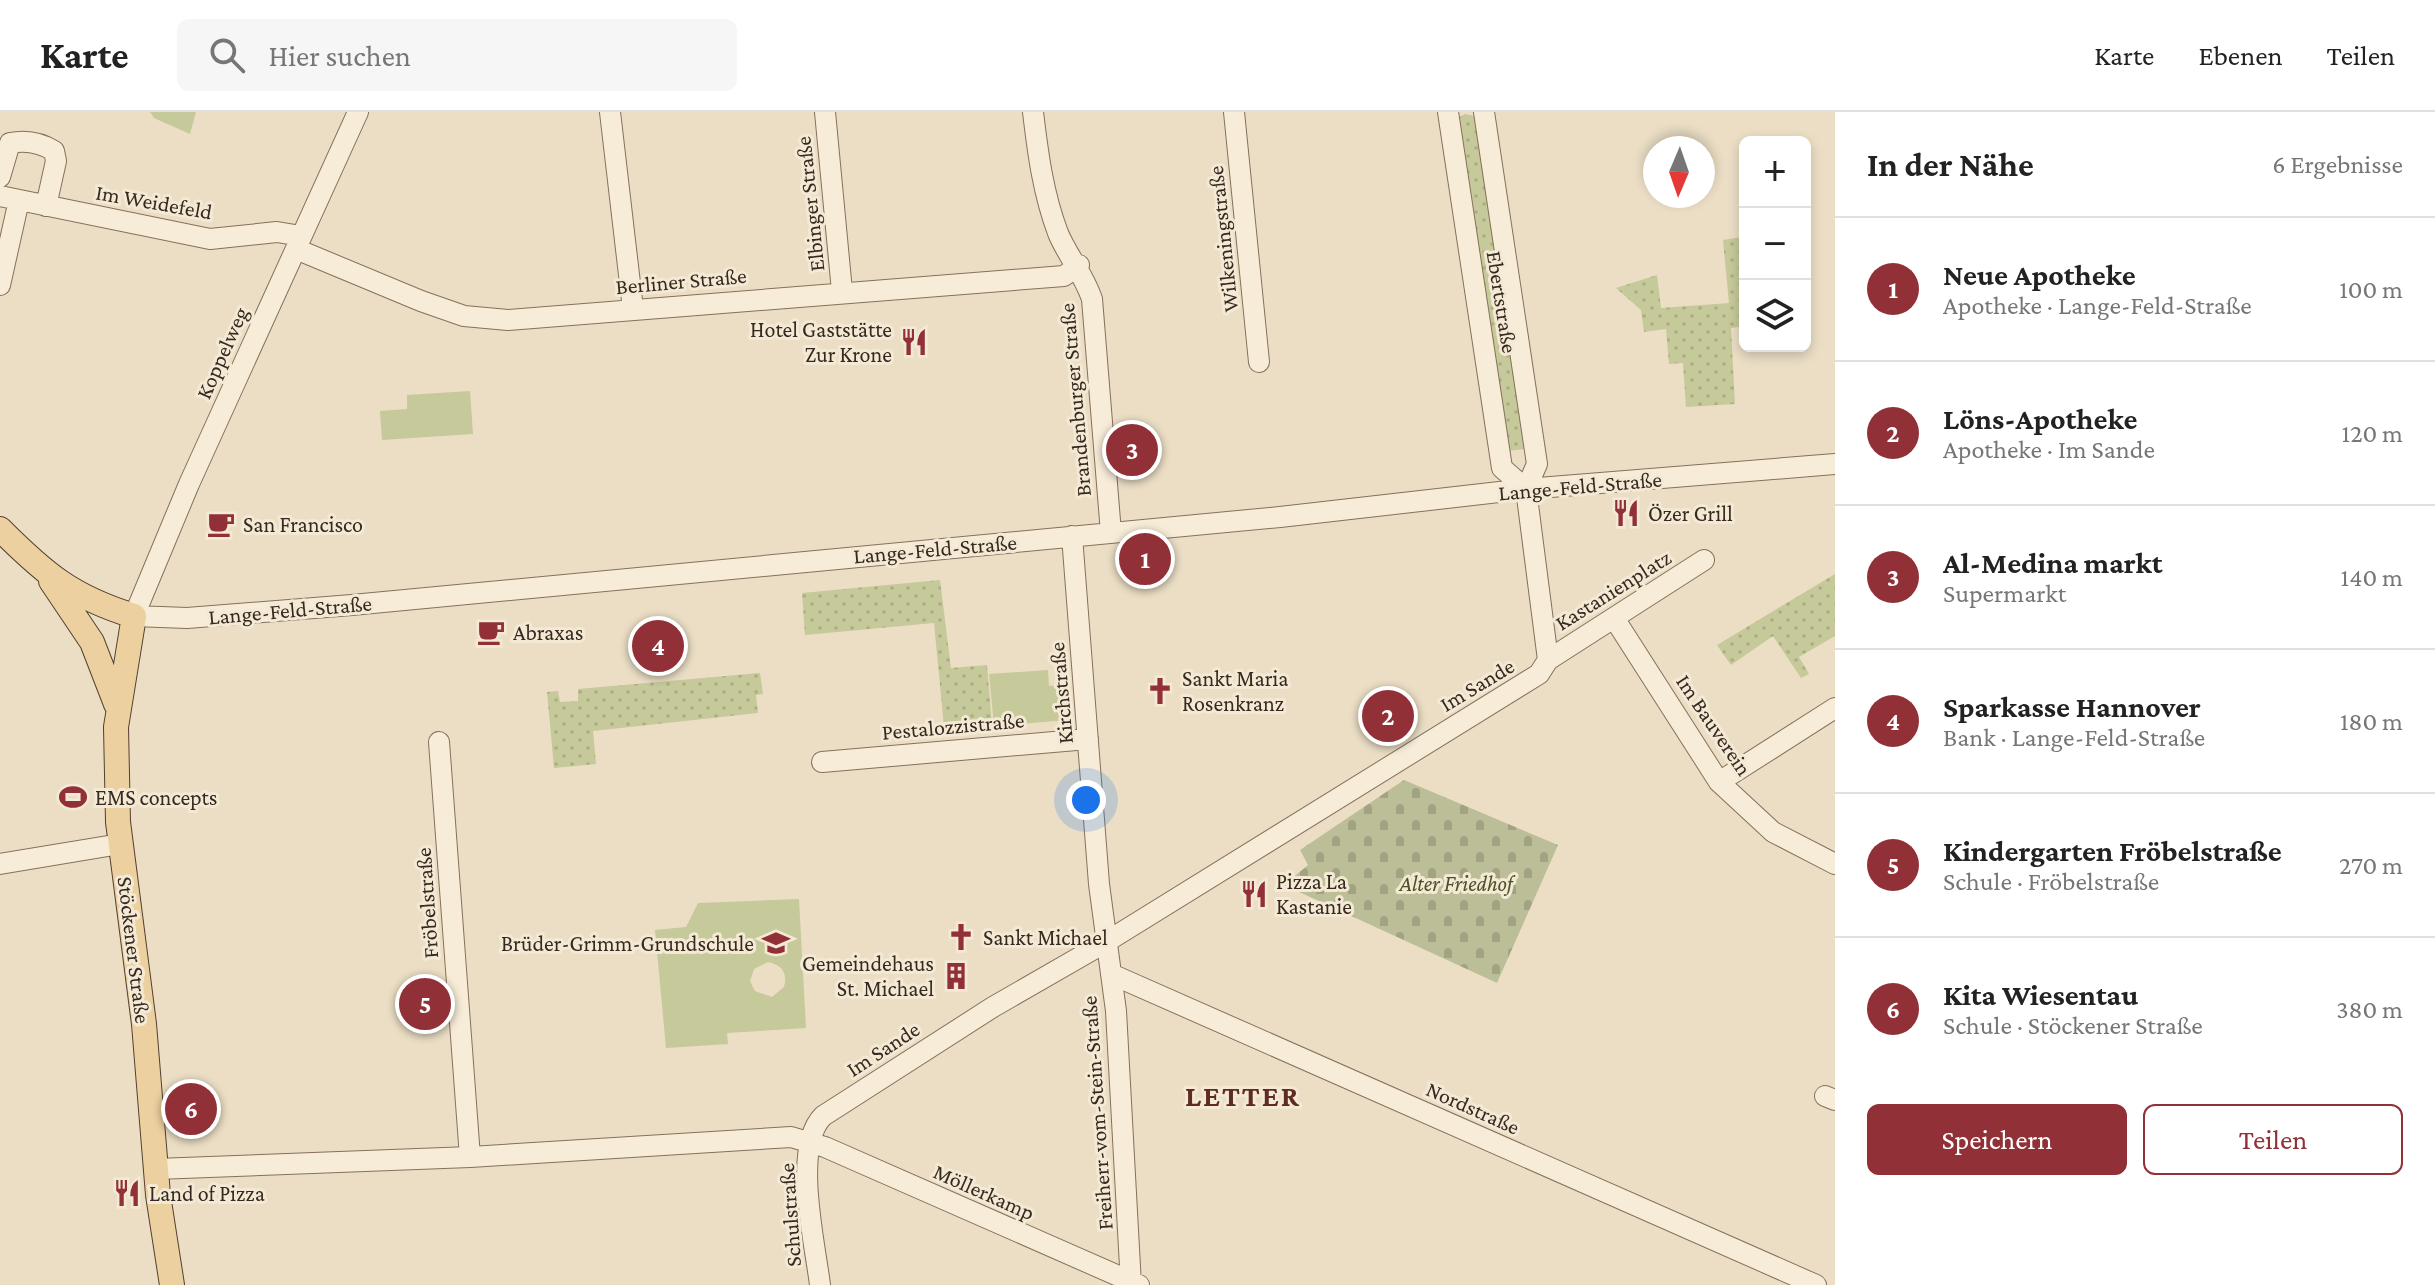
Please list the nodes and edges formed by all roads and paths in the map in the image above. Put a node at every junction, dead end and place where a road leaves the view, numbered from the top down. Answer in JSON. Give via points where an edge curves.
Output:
{"nodes":[{"id":1,"x":358,"y":112,"type":"edge"},
{"id":2,"x":610,"y":112,"type":"edge"},
{"id":3,"x":825,"y":112,"type":"edge"},
{"id":4,"x":1033,"y":112,"type":"edge"},
{"id":5,"x":1234,"y":112,"type":"edge"},
{"id":6,"x":1448,"y":112,"type":"edge"},
{"id":7,"x":1484,"y":112,"type":"edge"},
{"id":8,"x":0,"y":177,"type":"edge"},
{"id":9,"x":10,"y":198,"type":"edge"},
{"id":10,"x":46,"y":206,"type":"junction"},
{"id":11,"x":298,"y":242,"type":"junction"},
{"id":12,"x":1079,"y":265,"type":"junction"},
{"id":13,"x":0,"y":285,"type":"edge"},
{"id":14,"x":842,"y":291,"type":"junction"},
{"id":15,"x":633,"y":309,"type":"junction"},
{"id":16,"x":1259,"y":362,"type":"dead end"},
{"id":17,"x":1835,"y":464,"type":"edge"},
{"id":18,"x":1526,"y":489,"type":"junction"},
{"id":19,"x":0,"y":529,"type":"edge"},
{"id":20,"x":1111,"y":533,"type":"junction"},
{"id":21,"x":1072,"y":536,"type":"junction"},
{"id":22,"x":1704,"y":560,"type":"dead end"},
{"id":23,"x":46,"y":572,"type":"junction"},
{"id":24,"x":134,"y":616,"type":"junction"},
{"id":25,"x":1614,"y":618,"type":"junction"},
{"id":26,"x":1548,"y":660,"type":"junction"},
{"id":27,"x":1835,"y":708,"type":"edge"},
{"id":28,"x":117,"y":709,"type":"junction"},
{"id":29,"x":1088,"y":739,"type":"junction"},
{"id":30,"x":439,"y":742,"type":"dead end"},
{"id":31,"x":822,"y":762,"type":"dead end"},
{"id":32,"x":1719,"y":782,"type":"junction"},
{"id":33,"x":120,"y":844,"type":"junction"},
{"id":34,"x":0,"y":864,"type":"edge"},
{"id":35,"x":1835,"y":864,"type":"edge"},
{"id":36,"x":1106,"y":942,"type":"junction"},
{"id":37,"x":1111,"y":974,"type":"junction"},
{"id":38,"x":810,"y":1141,"type":"junction"},
{"id":39,"x":470,"y":1157,"type":"junction"},
{"id":40,"x":156,"y":1169,"type":"junction"},
{"id":41,"x":1134,"y":1284,"type":"edge"},
{"id":42,"x":172,"y":1285,"type":"edge"},
{"id":43,"x":820,"y":1285,"type":"edge"},
{"id":44,"x":1816,"y":1285,"type":"edge"}],
"edges":[{"from":1,"to":11,"type":"street","name":"Koppelweg"},
{"from":2,"to":15,"type":"street"},
{"from":3,"to":14,"type":"street","name":"Elbinger Straße"},
{"from":4,"to":12,"type":"street","name":"Brandenburger Straße","via":[[1040,177],[1060,237]]},
{"from":5,"to":16,"type":"street","name":"Wilkeningstraße"},
{"from":6,"to":18,"type":"street","name":"Ebertstraße","via":[[1502,468]]},
{"from":7,"to":18,"type":"street","name":"Ebertstraße","via":[[1537,464]]},
{"from":8,"to":10,"type":"street","via":[[10,143],[45,145],[54,151],[56,161]]},
{"from":9,"to":10,"type":"street","name":"Im Weidefeld"},
{"from":9,"to":13,"type":"street"},
{"from":10,"to":11,"type":"street","name":"Im Weidefeld","via":[[210,239],[277,232]]},
{"from":11,"to":15,"type":"street","name":"Berliner Straße","via":[[464,316],[508,320]]},
{"from":11,"to":24,"type":"street","name":"Koppelweg"},
{"from":12,"to":14,"type":"street","name":"Berliner Straße","via":[[1064,276]]},
{"from":12,"to":20,"type":"street","name":"Brandenburger Straße","via":[[1092,299]]},
{"from":14,"to":15,"type":"street","name":"Berliner Straße"},
{"from":17,"to":18,"type":"street","name":"Lange-Feld-Straße"},
{"from":18,"to":20,"type":"street","name":"Lange-Feld-Straße"},
{"from":18,"to":26,"type":"street","name":"Ebertstraße"},
{"from":19,"to":23,"type":"main road"},
{"from":20,"to":21,"type":"street","name":"Lange-Feld-Straße"},
{"from":21,"to":24,"type":"street","name":"Lange-Feld-Straße","via":[[352,605],[195,618]]},
{"from":21,"to":29,"type":"street","name":"Kirchstraße"},
{"from":22,"to":25,"type":"street","name":"Kastanienplatz"},
{"from":23,"to":24,"type":"main road","name":"Lange-Feld-Straße","via":[[80,596]]},
{"from":23,"to":28,"type":"main road","via":[[92,642]]},
{"from":24,"to":28,"type":"main road","name":"Stöckener Straße"},
{"from":25,"to":26,"type":"street","name":"Kastanienplatz"},
{"from":25,"to":32,"type":"street","name":"Im Bauverein"},
{"from":26,"to":36,"type":"street","name":"Im Sande","via":[[1539,674]]},
{"from":27,"to":32,"type":"street"},
{"from":28,"to":33,"type":"main road","name":"Stöckener Straße"},
{"from":29,"to":31,"type":"street","name":"Pestalozzistraße"},
{"from":29,"to":36,"type":"street","name":"Kirchstraße"},
{"from":30,"to":39,"type":"street","name":"Fröbelstraße"},
{"from":32,"to":35,"type":"street","name":"Im Bauverein","via":[[1773,832]]},
{"from":33,"to":34,"type":"street"},
{"from":33,"to":40,"type":"main road","name":"Stöckener Straße","via":[[144,1024]]},
{"from":36,"to":37,"type":"street","name":"Freiherr-vom-Stein-Straße"},
{"from":36,"to":38,"type":"street","name":"Im Sande","via":[[823,1116]]},
{"from":37,"to":41,"type":"street","name":"Freiherr-vom-Stein-Straße"},
{"from":37,"to":44,"type":"street","name":"Nordstraße"},
{"from":38,"to":39,"type":"street","via":[[778,1137]]},
{"from":38,"to":41,"type":"street","name":"Möllerkamp"},
{"from":38,"to":43,"type":"street","name":"Schulstraße","via":[[807,1170]]},
{"from":39,"to":40,"type":"street"},
{"from":40,"to":42,"type":"main road","name":"Stöckener Straße"}]}
